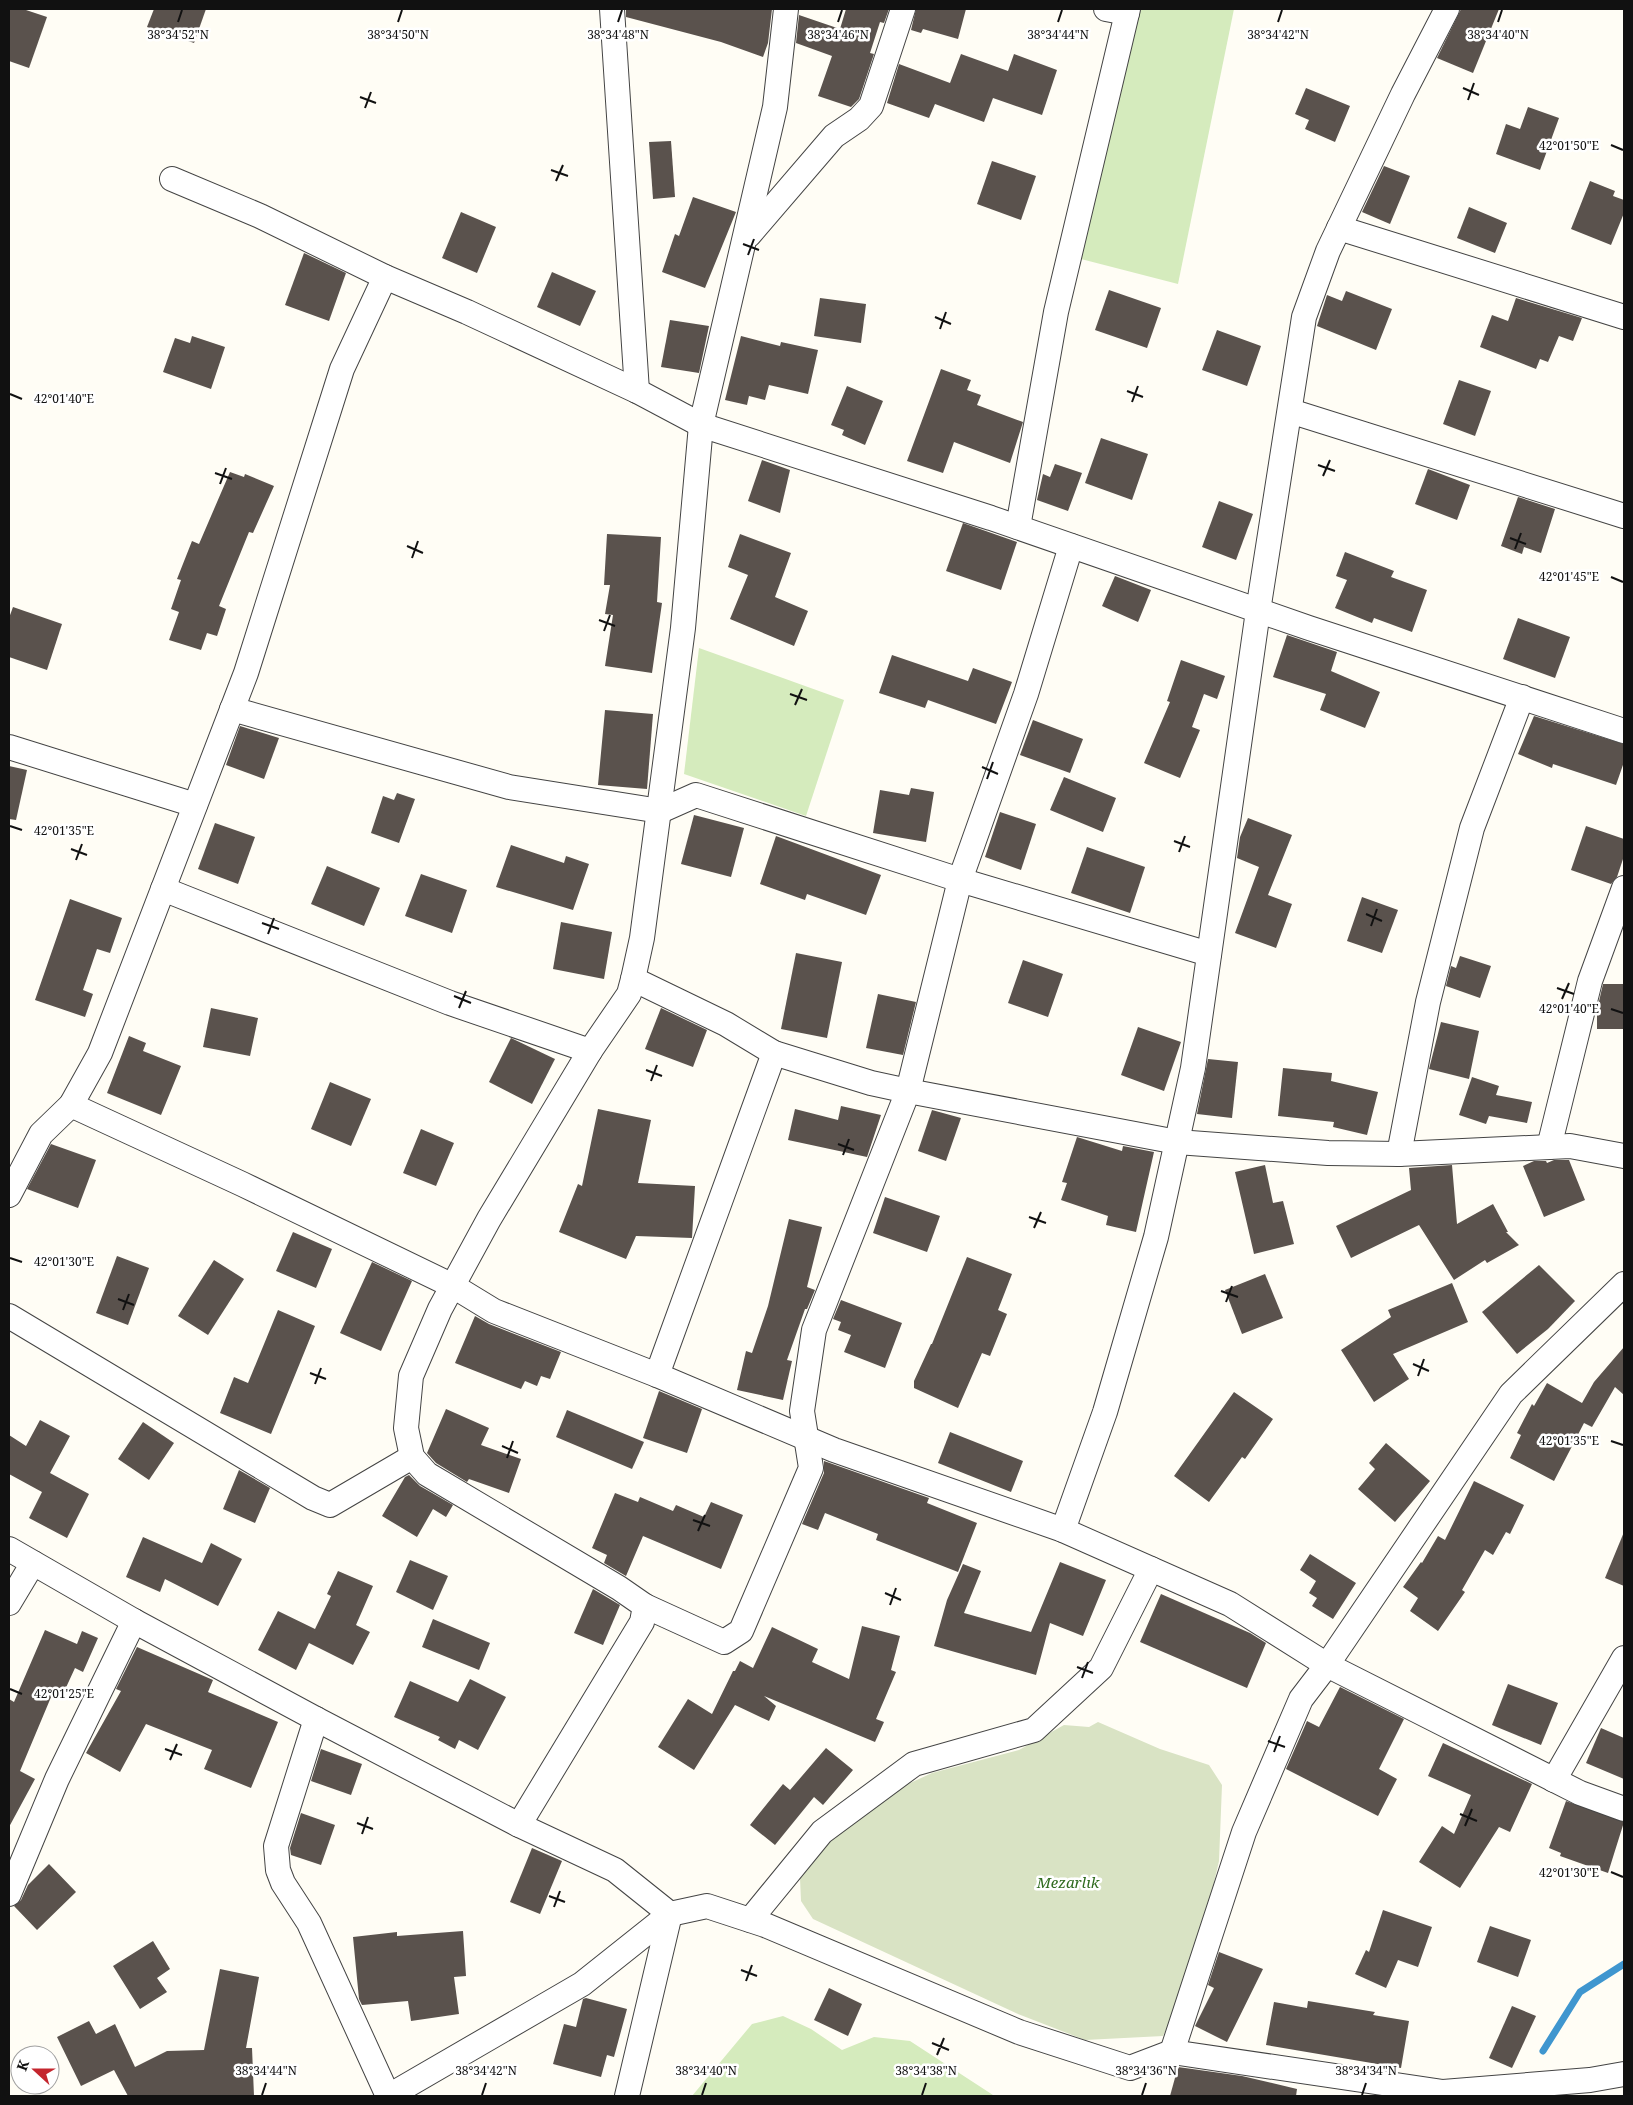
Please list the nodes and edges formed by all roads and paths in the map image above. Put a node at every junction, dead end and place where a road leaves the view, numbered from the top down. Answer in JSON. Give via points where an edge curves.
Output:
{"nodes":[{"id":1,"x":612,"y":9,"type":"edge"},
{"id":2,"x":786,"y":9,"type":"edge"},
{"id":3,"x":903,"y":9,"type":"edge"},
{"id":4,"x":1447,"y":9,"type":"edge"},
{"id":5,"x":1120,"y":10,"type":"edge"},
{"id":6,"x":172,"y":179,"type":"dead end"},
{"id":7,"x":1339,"y":228,"type":"junction"},
{"id":8,"x":747,"y":238,"type":"junction"},
{"id":9,"x":385,"y":277,"type":"junction"},
{"id":10,"x":1624,"y":317,"type":"edge"},
{"id":11,"x":636,"y":390,"type":"junction"},
{"id":12,"x":1290,"y":411,"type":"junction"},
{"id":13,"x":701,"y":425,"type":"junction"},
{"id":14,"x":1624,"y":516,"type":"edge"},
{"id":15,"x":1018,"y":528,"type":"junction"},
{"id":16,"x":1071,"y":546,"type":"junction"},
{"id":17,"x":1258,"y":611,"type":"junction"},
{"id":18,"x":1522,"y":697,"type":"junction"},
{"id":19,"x":232,"y":709,"type":"junction"},
{"id":20,"x":1624,"y":731,"type":"edge"},
{"id":21,"x":9,"y":747,"type":"edge"},
{"id":22,"x":196,"y":805,"type":"junction"},
{"id":23,"x":660,"y":811,"type":"junction"},
{"id":24,"x":960,"y":880,"type":"junction"},
{"id":25,"x":1624,"y":888,"type":"edge"},
{"id":26,"x":163,"y":889,"type":"junction"},
{"id":27,"x":1210,"y":954,"type":"junction"},
{"id":28,"x":633,"y":979,"type":"junction"},
{"id":29,"x":590,"y":1051,"type":"junction"},
{"id":30,"x":774,"y":1053,"type":"junction"},
{"id":31,"x":908,"y":1091,"type":"junction"},
{"id":32,"x":71,"y":1105,"type":"junction"},
{"id":33,"x":1177,"y":1142,"type":"junction"},
{"id":34,"x":1550,"y":1147,"type":"junction"},
{"id":35,"x":1399,"y":1154,"type":"junction"},
{"id":36,"x":1624,"y":1156,"type":"edge"},
{"id":37,"x":9,"y":1195,"type":"edge"},
{"id":38,"x":1624,"y":1284,"type":"edge"},
{"id":39,"x":453,"y":1286,"type":"junction"},
{"id":40,"x":9,"y":1316,"type":"edge"},
{"id":41,"x":657,"y":1376,"type":"junction"},
{"id":42,"x":806,"y":1438,"type":"junction"},
{"id":43,"x":412,"y":1457,"type":"junction"},
{"id":44,"x":1063,"y":1530,"type":"junction"},
{"id":45,"x":9,"y":1550,"type":"edge"},
{"id":46,"x":33,"y":1563,"type":"junction"},
{"id":47,"x":1150,"y":1568,"type":"junction"},
{"id":48,"x":9,"y":1604,"type":"edge"},
{"id":49,"x":645,"y":1606,"type":"junction"},
{"id":50,"x":134,"y":1621,"type":"junction"},
{"id":51,"x":1624,"y":1658,"type":"edge"},
{"id":52,"x":1327,"y":1665,"type":"junction"},
{"id":53,"x":316,"y":1719,"type":"junction"},
{"id":54,"x":1554,"y":1780,"type":"junction"},
{"id":55,"x":1624,"y":1809,"type":"edge"},
{"id":56,"x":519,"y":1825,"type":"junction"},
{"id":57,"x":9,"y":1894,"type":"edge"},
{"id":58,"x":670,"y":1914,"type":"junction"},
{"id":59,"x":750,"y":1920,"type":"junction"},
{"id":60,"x":1172,"y":2052,"type":"junction"},
{"id":61,"x":1624,"y":2074,"type":"edge"},
{"id":62,"x":388,"y":2096,"type":"edge"},
{"id":63,"x":627,"y":2096,"type":"edge"}],
"edges":[{"from":1,"to":11,"type":"street"},
{"from":2,"to":8,"type":"street","via":[[776,107]]},
{"from":3,"to":8,"type":"street","via":[[871,106],[859,119],[834,136]]},
{"from":4,"to":7,"type":"street"},
{"from":5,"to":15,"type":"street","via":[[1056,312]]},
{"from":6,"to":9,"type":"street","via":[[260,216]]},
{"from":7,"to":10,"type":"street"},
{"from":7,"to":12,"type":"street","via":[[1304,317]]},
{"from":8,"to":13,"type":"street"},
{"from":9,"to":11,"type":"street"},
{"from":9,"to":19,"type":"street","via":[[342,368]]},
{"from":11,"to":13,"type":"street"},
{"from":12,"to":14,"type":"street"},
{"from":12,"to":17,"type":"street"},
{"from":13,"to":15,"type":"street"},
{"from":13,"to":23,"type":"street","via":[[683,628]]},
{"from":15,"to":16,"type":"street"},
{"from":16,"to":17,"type":"street"},
{"from":16,"to":24,"type":"street","via":[[1026,694]]},
{"from":17,"to":18,"type":"street"},
{"from":17,"to":27,"type":"street"},
{"from":18,"to":20,"type":"street"},
{"from":18,"to":35,"type":"street","via":[[1472,828],[1428,1002]]},
{"from":19,"to":22,"type":"street"},
{"from":19,"to":23,"type":"street","via":[[509,787]]},
{"from":21,"to":22,"type":"street"},
{"from":22,"to":26,"type":"street"},
{"from":23,"to":24,"type":"street","via":[[696,795]]},
{"from":23,"to":28,"type":"street"},
{"from":24,"to":27,"type":"street"},
{"from":24,"to":31,"type":"street"},
{"from":25,"to":34,"type":"street","via":[[1590,981]]},
{"from":26,"to":29,"type":"street","via":[[450,1003]]},
{"from":26,"to":32,"type":"street","via":[[100,1053]]},
{"from":27,"to":33,"type":"street","via":[[1194,1068]]},
{"from":28,"to":29,"type":"street","via":[[629,994]]},
{"from":28,"to":30,"type":"street","via":[[726,1024]]},
{"from":29,"to":39,"type":"street"},
{"from":30,"to":31,"type":"street","via":[[871,1084]]},
{"from":30,"to":41,"type":"street"},
{"from":31,"to":33,"type":"street"},
{"from":31,"to":42,"type":"street","via":[[814,1330],[802,1411]]},
{"from":32,"to":37,"type":"street","via":[[41,1134]]},
{"from":32,"to":39,"type":"street"},
{"from":33,"to":35,"type":"street","via":[[1328,1153]]},
{"from":33,"to":44,"type":"street","via":[[1156,1237],[1108,1403]]},
{"from":34,"to":35,"type":"street"},
{"from":34,"to":36,"type":"street","via":[[1570,1146]]},
{"from":38,"to":52,"type":"street","via":[[1511,1394]]},
{"from":39,"to":41,"type":"street","via":[[494,1311]]},
{"from":39,"to":43,"type":"street","via":[[411,1376],[406,1428]]},
{"from":40,"to":43,"type":"street","via":[[313,1498],[330,1505]]},
{"from":41,"to":42,"type":"street"},
{"from":42,"to":44,"type":"street"},
{"from":42,"to":49,"type":"street","via":[[811,1468],[741,1630],[724,1642]]},
{"from":43,"to":49,"type":"street","via":[[427,1474]]},
{"from":44,"to":47,"type":"street"},
{"from":45,"to":46,"type":"street"},
{"from":46,"to":48,"type":"street"},
{"from":46,"to":50,"type":"street"},
{"from":47,"to":52,"type":"street","via":[[1230,1604]]},
{"from":47,"to":59,"type":"street","via":[[1101,1668],[1034,1730],[914,1764],[822,1832]]},
{"from":49,"to":56,"type":"street","via":[[642,1622]]},
{"from":50,"to":53,"type":"street"},
{"from":50,"to":57,"type":"street","via":[[57,1779]]},
{"from":51,"to":54,"type":"street"},
{"from":52,"to":54,"type":"street"},
{"from":52,"to":60,"type":"street","via":[[1301,1699],[1244,1832]]},
{"from":53,"to":56,"type":"street"},
{"from":53,"to":62,"type":"street","via":[[276,1846],[278,1870],[309,1924]]},
{"from":54,"to":55,"type":"street"},
{"from":56,"to":58,"type":"street","via":[[615,1870]]},
{"from":58,"to":59,"type":"street","via":[[707,1906]]},
{"from":58,"to":62,"type":"street","via":[[582,1984]]},
{"from":58,"to":63,"type":"street"},
{"from":59,"to":60,"type":"street","via":[[1019,2032],[1130,2068]]},
{"from":60,"to":61,"type":"street","via":[[1442,2092],[1590,2080]]}]}
